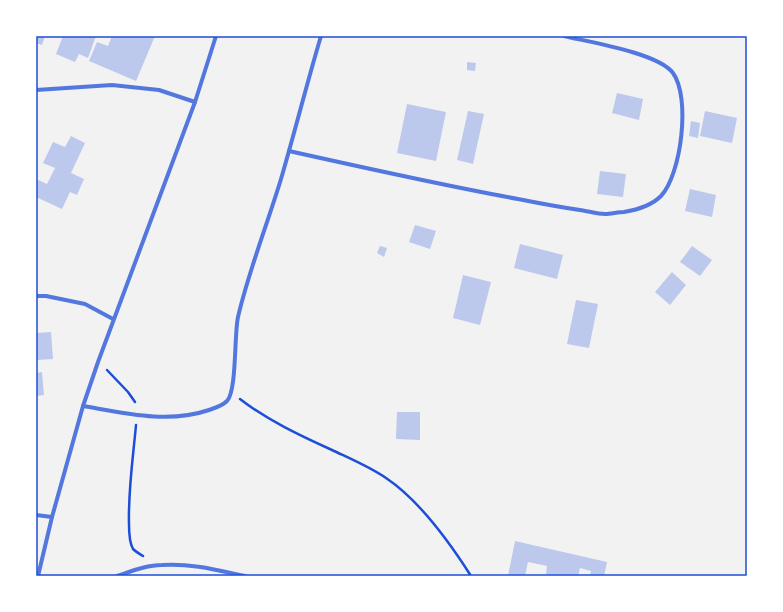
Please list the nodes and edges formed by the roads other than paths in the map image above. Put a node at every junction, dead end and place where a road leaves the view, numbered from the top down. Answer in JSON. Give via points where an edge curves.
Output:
{"nodes":[{"id":1,"x":216,"y":36,"type":"edge"},
{"id":2,"x":321,"y":36,"type":"edge"},
{"id":3,"x":564,"y":36,"type":"edge"},
{"id":4,"x":36,"y":90,"type":"edge"},
{"id":5,"x":195,"y":102,"type":"junction"},
{"id":6,"x":289,"y":151,"type":"junction"},
{"id":7,"x":36,"y":296,"type":"edge"},
{"id":8,"x":113,"y":318,"type":"junction"},
{"id":9,"x":83,"y":406,"type":"junction"},
{"id":10,"x":36,"y":515,"type":"edge"},
{"id":11,"x":52,"y":517,"type":"junction"},
{"id":12,"x":38,"y":576,"type":"edge"},
{"id":13,"x":117,"y":576,"type":"edge"},
{"id":14,"x":244,"y":576,"type":"edge"}],
"edges":[{"from":1,"to":5,"type":"street"},
{"from":2,"to":6,"type":"street"},
{"from":3,"to":6,"type":"street","via":[[658,62],[673,73],[681,89],[681,131],[672,178],[660,197],[644,206],[606,214],[559,207]]},
{"from":4,"to":5,"type":"street","via":[[112,85],[159,90]]},
{"from":5,"to":8,"type":"street"},
{"from":6,"to":9,"type":"street","via":[[246,286],[238,319],[231,393],[228,400],[217,408],[197,414],[166,417]]},
{"from":7,"to":8,"type":"street","via":[[85,304]]},
{"from":8,"to":9,"type":"street"},
{"from":9,"to":11,"type":"street"},
{"from":10,"to":11,"type":"street"},
{"from":11,"to":12,"type":"street"},
{"from":13,"to":14,"type":"street","via":[[136,569],[184,564]]}]}
